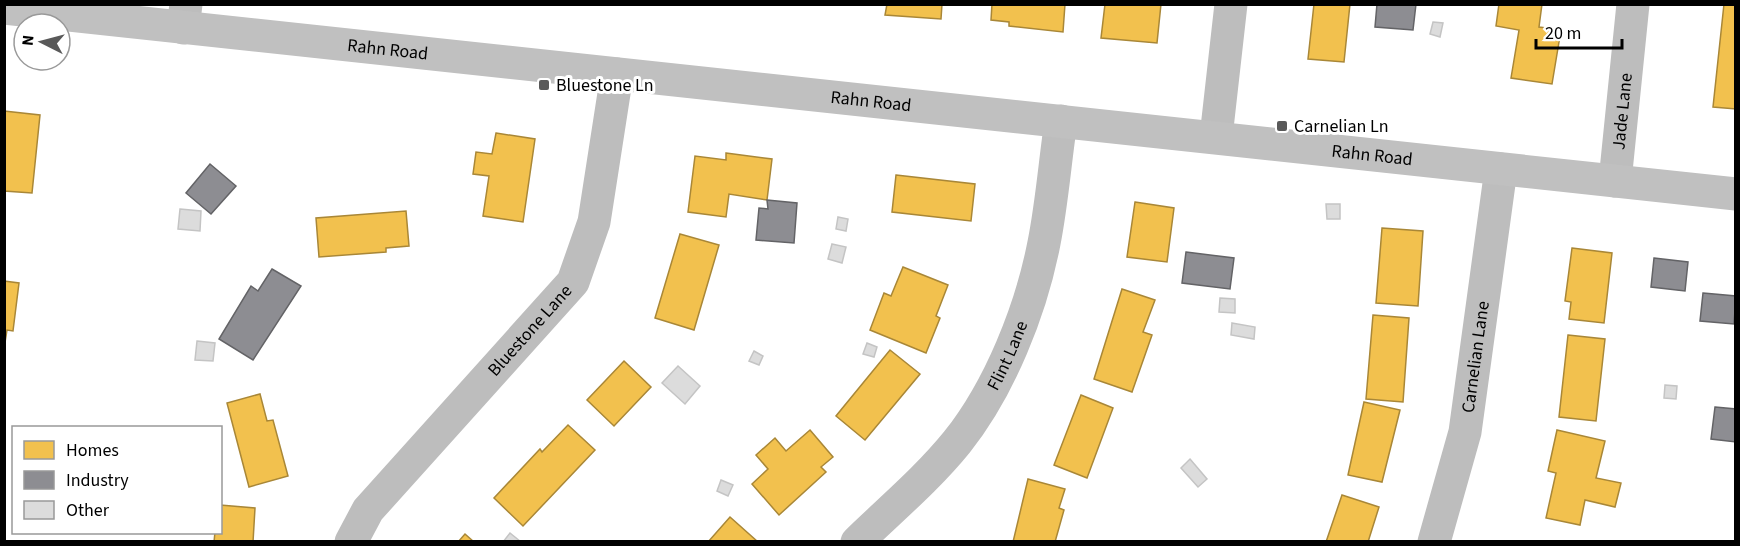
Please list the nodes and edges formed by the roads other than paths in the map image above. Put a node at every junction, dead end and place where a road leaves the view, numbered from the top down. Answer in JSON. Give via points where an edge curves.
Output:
{"nodes":[{"id":1,"x":1231,"y":4,"type":"edge"},
{"id":2,"x":1633,"y":4,"type":"edge"},
{"id":3,"x":4,"y":8,"type":"edge"},
{"id":4,"x":184,"y":16,"type":"edge"},
{"id":5,"x":617,"y":74,"type":"junction"},
{"id":6,"x":1060,"y":121,"type":"junction"},
{"id":7,"x":1216,"y":137,"type":"junction"},
{"id":8,"x":1501,"y":170,"type":"junction"},
{"id":9,"x":1615,"y":181,"type":"junction"},
{"id":10,"x":1736,"y":194,"type":"edge"},
{"id":11,"x":351,"y":542,"type":"edge"},
{"id":12,"x":857,"y":542,"type":"edge"},
{"id":13,"x":1434,"y":542,"type":"edge"}],
"edges":[{"from":1,"to":7,"type":"street"},
{"from":2,"to":9,"type":"street","name":"Jade Lane"},
{"from":3,"to":4,"type":"street","name":"Rahn Road"},
{"from":4,"to":5,"type":"street","name":"Rahn Road"},
{"from":5,"to":6,"type":"street","name":"Rahn Road"},
{"from":5,"to":11,"type":"street","name":"Bluestone Lane","via":[[594,222],[573,282],[368,510]]},
{"from":6,"to":7,"type":"street","name":"Rahn Road"},
{"from":6,"to":12,"type":"street","name":"Flint Lane","via":[[1044,243],[1029,301],[1008,356],[984,403],[957,441]]},
{"from":7,"to":8,"type":"street","name":"Rahn Road"},
{"from":8,"to":9,"type":"street","name":"Rahn Road"},
{"from":8,"to":13,"type":"street","name":"Carnelian Lane","via":[[1465,432]]},
{"from":9,"to":10,"type":"street","name":"Rahn Road"}]}
